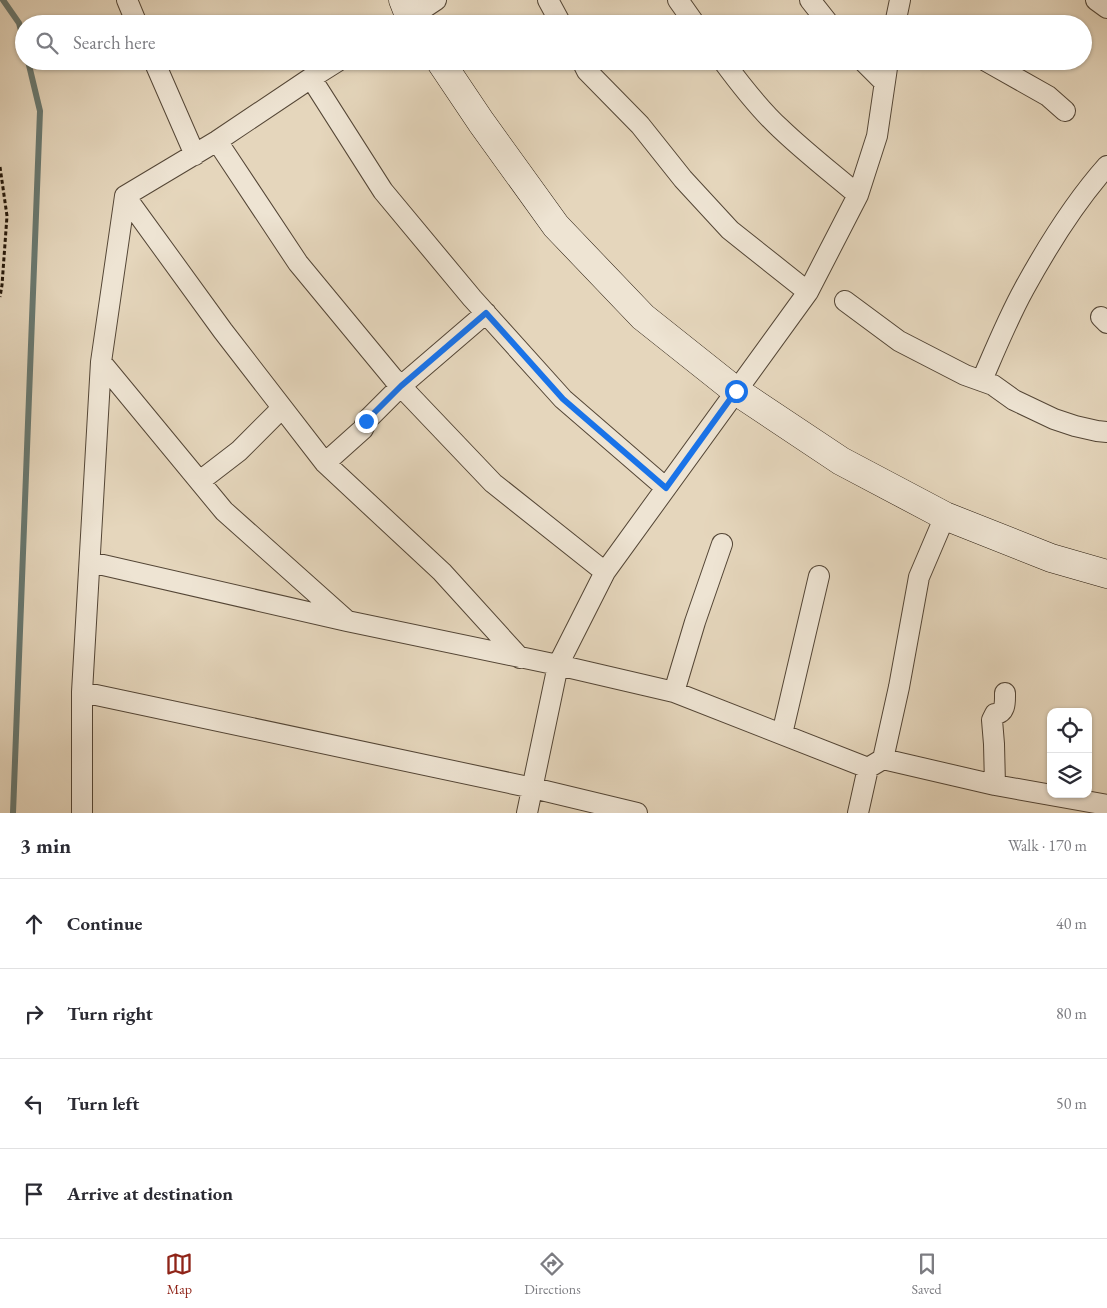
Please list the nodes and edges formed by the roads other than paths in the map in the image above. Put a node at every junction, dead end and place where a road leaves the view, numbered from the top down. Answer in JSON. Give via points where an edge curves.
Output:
{"nodes":[{"id":1,"x":436,"y":0,"type":"edge"},
{"id":2,"x":548,"y":0,"type":"edge"},
{"id":3,"x":678,"y":0,"type":"edge"},
{"id":4,"x":810,"y":0,"type":"edge"},
{"id":5,"x":900,"y":0,"type":"edge"},
{"id":6,"x":1096,"y":0,"type":"edge"},
{"id":7,"x":131,"y":1,"type":"edge"},
{"id":8,"x":1107,"y":8,"type":"edge"},
{"id":9,"x":135,"y":15,"type":"edge"},
{"id":10,"x":409,"y":15,"type":"edge"},
{"id":11,"x":556,"y":15,"type":"edge"},
{"id":12,"x":689,"y":15,"type":"edge"},
{"id":13,"x":822,"y":15,"type":"edge"},
{"id":14,"x":899,"y":15,"type":"edge"},
{"id":15,"x":158,"y":70,"type":"edge"},
{"id":16,"x":324,"y":70,"type":"edge"},
{"id":17,"x":446,"y":70,"type":"edge"},
{"id":18,"x":586,"y":70,"type":"edge"},
{"id":19,"x":730,"y":70,"type":"edge"},
{"id":20,"x":873,"y":70,"type":"edge"},
{"id":21,"x":886,"y":70,"type":"edge"},
{"id":22,"x":1002,"y":70,"type":"edge"},
{"id":23,"x":311,"y":78,"type":"junction"},
{"id":24,"x":884,"y":82,"type":"junction"},
{"id":25,"x":1066,"y":111,"type":"dead end"},
{"id":26,"x":218,"y":141,"type":"junction"},
{"id":27,"x":195,"y":155,"type":"junction"},
{"id":28,"x":1107,"y":166,"type":"edge"},
{"id":29,"x":858,"y":195,"type":"junction"},
{"id":30,"x":125,"y":196,"type":"junction"},
{"id":31,"x":808,"y":292,"type":"junction"},
{"id":32,"x":845,"y":301,"type":"dead end"},
{"id":33,"x":486,"y":313,"type":"junction"},
{"id":34,"x":101,"y":362,"type":"junction"},
{"id":35,"x":982,"y":380,"type":"junction"},
{"id":36,"x":401,"y":386,"type":"junction"},
{"id":37,"x":736,"y":391,"type":"junction"},
{"id":38,"x":282,"y":408,"type":"junction"},
{"id":39,"x":1107,"y":432,"type":"edge"},
{"id":40,"x":324,"y":463,"type":"junction"},
{"id":41,"x":200,"y":481,"type":"junction"},
{"id":42,"x":666,"y":488,"type":"junction"},
{"id":43,"x":945,"y":516,"type":"junction"},
{"id":44,"x":722,"y":544,"type":"dead end"},
{"id":45,"x":90,"y":562,"type":"junction"},
{"id":46,"x":605,"y":572,"type":"junction"},
{"id":47,"x":1107,"y":574,"type":"edge"},
{"id":48,"x":819,"y":576,"type":"dead end"},
{"id":49,"x":347,"y":621,"type":"junction"},
{"id":50,"x":520,"y":658,"type":"junction"},
{"id":51,"x":558,"y":665,"type":"junction"},
{"id":52,"x":82,"y":692,"type":"junction"},
{"id":53,"x":674,"y":692,"type":"junction"},
{"id":54,"x":1005,"y":693,"type":"dead end"},
{"id":55,"x":782,"y":734,"type":"junction"},
{"id":56,"x":876,"y":763,"type":"junction"},
{"id":57,"x":995,"y":785,"type":"junction"},
{"id":58,"x":533,"y":788,"type":"junction"},
{"id":59,"x":1107,"y":805,"type":"edge"},
{"id":60,"x":82,"y":813,"type":"edge"},
{"id":61,"x":527,"y":813,"type":"edge"},
{"id":62,"x":637,"y":813,"type":"edge"},
{"id":63,"x":858,"y":813,"type":"edge"}],
"edges":[{"from":1,"to":10,"type":"street"},
{"from":2,"to":11,"type":"street"},
{"from":3,"to":12,"type":"street"},
{"from":4,"to":13,"type":"street"},
{"from":5,"to":14,"type":"street"},
{"from":6,"to":8,"type":"street"},
{"from":7,"to":9,"type":"street"},
{"from":15,"to":27,"type":"street"},
{"from":16,"to":23,"type":"street"},
{"from":17,"to":37,"type":"street","via":[[556,226],[643,317]]},
{"from":18,"to":31,"type":"street","via":[[640,125],[730,230]]},
{"from":19,"to":29,"type":"street","via":[[779,128]]},
{"from":20,"to":24,"type":"street"},
{"from":21,"to":24,"type":"street"},
{"from":22,"to":25,"type":"street","via":[[1048,96]]},
{"from":23,"to":26,"type":"street"},
{"from":23,"to":33,"type":"street","via":[[383,191]]},
{"from":24,"to":29,"type":"street","via":[[877,136]]},
{"from":26,"to":27,"type":"street"},
{"from":26,"to":36,"type":"street","via":[[298,263]]},
{"from":27,"to":30,"type":"street"},
{"from":28,"to":35,"type":"street","via":[[1054,238],[1023,290]]},
{"from":29,"to":31,"type":"street"},
{"from":30,"to":34,"type":"street"},
{"from":30,"to":38,"type":"street"},
{"from":31,"to":37,"type":"street"},
{"from":32,"to":35,"type":"street","via":[[899,340],[965,375]]},
{"from":33,"to":36,"type":"street"},
{"from":33,"to":42,"type":"street","via":[[563,399]]},
{"from":34,"to":41,"type":"street"},
{"from":34,"to":45,"type":"street"},
{"from":35,"to":39,"type":"street","via":[[1054,419]]},
{"from":36,"to":40,"type":"street","via":[[367,420],[363,429]]},
{"from":36,"to":46,"type":"street","via":[[493,483]]},
{"from":37,"to":42,"type":"street"},
{"from":37,"to":43,"type":"street","via":[[841,461]]},
{"from":38,"to":40,"type":"street"},
{"from":38,"to":41,"type":"street","via":[[239,451]]},
{"from":40,"to":50,"type":"street","via":[[442,572]]},
{"from":41,"to":49,"type":"street","via":[[224,511]]},
{"from":42,"to":46,"type":"street"},
{"from":43,"to":47,"type":"street","via":[[1051,558]]},
{"from":43,"to":56,"type":"street","via":[[919,577],[899,687]]},
{"from":44,"to":53,"type":"street"},
{"from":45,"to":49,"type":"street"},
{"from":45,"to":52,"type":"street"},
{"from":46,"to":51,"type":"street"},
{"from":48,"to":55,"type":"street"},
{"from":49,"to":50,"type":"street"},
{"from":50,"to":51,"type":"street"},
{"from":51,"to":53,"type":"street"},
{"from":51,"to":58,"type":"street"},
{"from":52,"to":58,"type":"street"},
{"from":52,"to":60,"type":"street"},
{"from":53,"to":55,"type":"street"},
{"from":54,"to":57,"type":"street","via":[[1003,710],[992,720]]},
{"from":55,"to":56,"type":"street"},
{"from":56,"to":57,"type":"street"},
{"from":56,"to":63,"type":"street"},
{"from":57,"to":59,"type":"street"},
{"from":58,"to":61,"type":"street"},
{"from":58,"to":62,"type":"street"}]}
